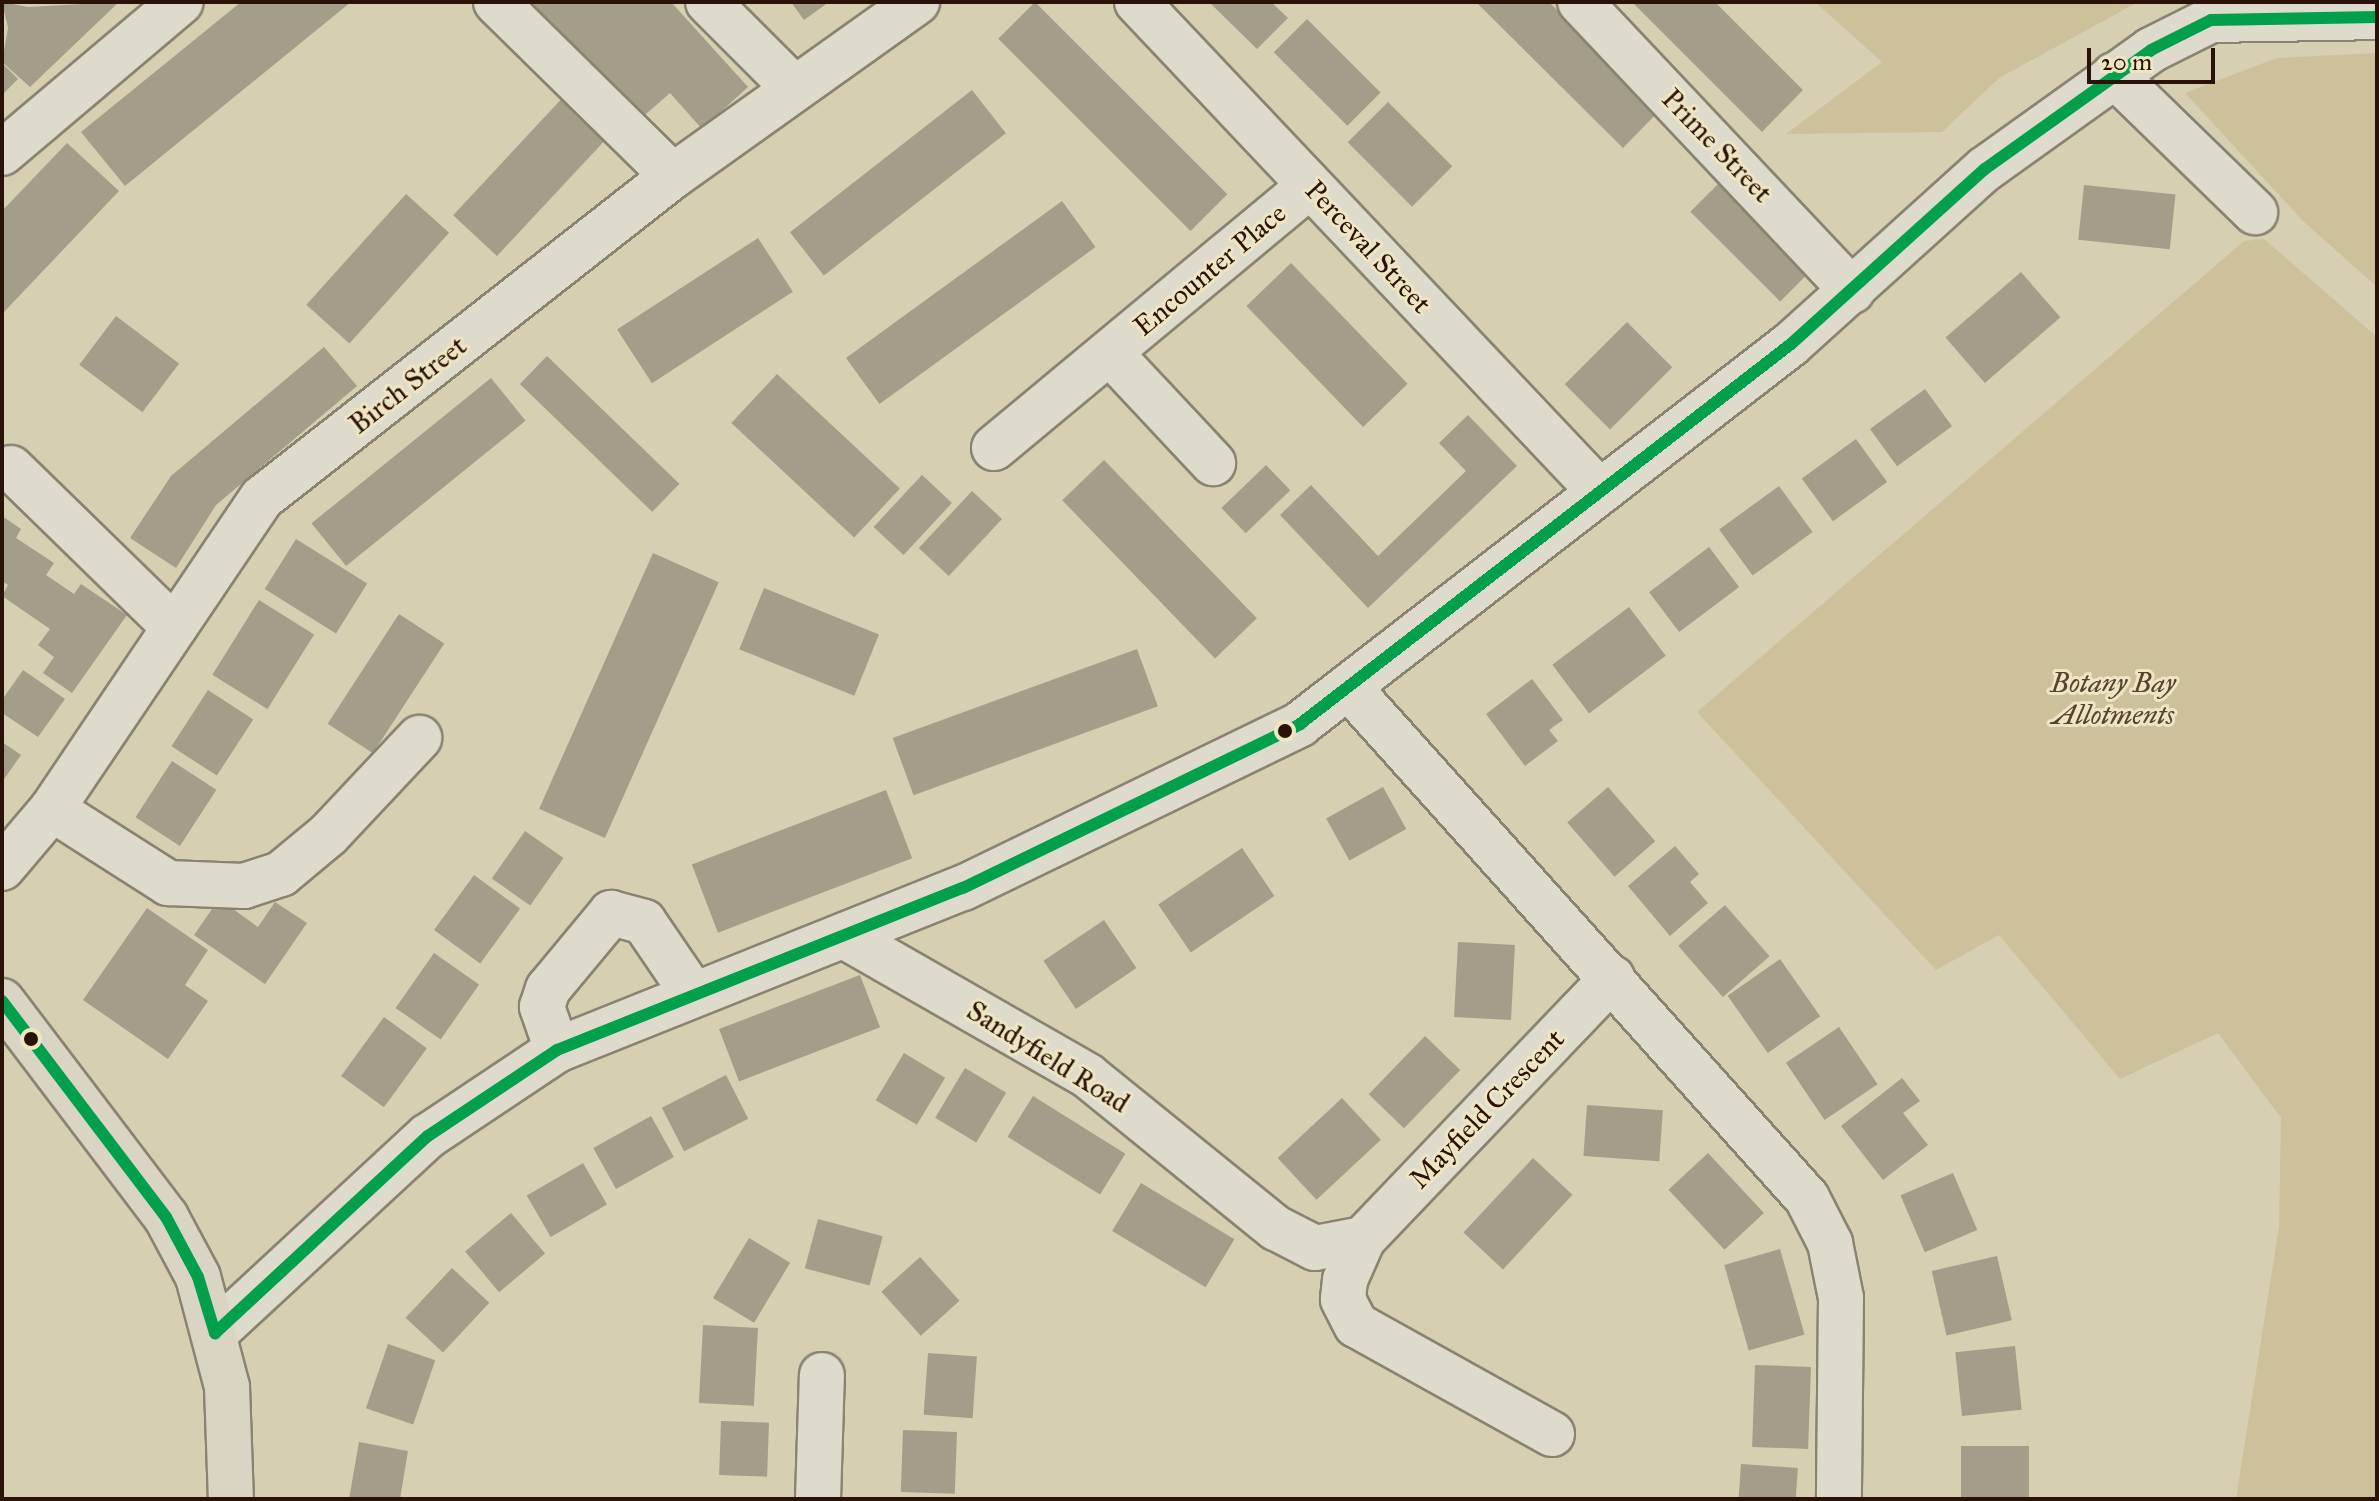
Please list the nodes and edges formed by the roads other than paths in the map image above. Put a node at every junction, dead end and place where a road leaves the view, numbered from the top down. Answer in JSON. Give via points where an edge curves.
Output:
{"nodes":[{"id":1,"x":181,"y":2,"type":"edge"},
{"id":2,"x":496,"y":2,"type":"edge"},
{"id":3,"x":708,"y":2,"type":"edge"},
{"id":4,"x":917,"y":2,"type":"edge"},
{"id":5,"x":1137,"y":2,"type":"edge"},
{"id":6,"x":1580,"y":2,"type":"edge"},
{"id":7,"x":2377,"y":17,"type":"edge"},
{"id":8,"x":2114,"y":75,"type":"junction"},
{"id":9,"x":792,"y":86,"type":"junction"},
{"id":10,"x":2,"y":153,"type":"edge"},
{"id":11,"x":673,"y":176,"type":"junction"},
{"id":12,"x":1310,"y":186,"type":"junction"},
{"id":13,"x":2255,"y":212,"type":"dead end"},
{"id":14,"x":1852,"y":291,"type":"junction"},
{"id":15,"x":1110,"y":353,"type":"junction"},
{"id":16,"x":994,"y":448,"type":"dead end"},
{"id":17,"x":1213,"y":463,"type":"dead end"},
{"id":18,"x":11,"y":468,"type":"dead end"},
{"id":19,"x":1600,"y":492,"type":"junction"},
{"id":20,"x":174,"y":627,"type":"junction"},
{"id":21,"x":1350,"y":689,"type":"junction"},
{"id":22,"x":419,"y":738,"type":"dead end"},
{"id":23,"x":52,"y":809,"type":"junction"},
{"id":24,"x":2,"y":868,"type":"edge"},
{"id":25,"x":844,"y":936,"type":"junction"},
{"id":26,"x":1612,"y":978,"type":"junction"},
{"id":27,"x":693,"y":994,"type":"junction"},
{"id":28,"x":2,"y":1001,"type":"edge"},
{"id":29,"x":557,"y":1050,"type":"junction"},
{"id":30,"x":1363,"y":1239,"type":"junction"},
{"id":31,"x":215,"y":1333,"type":"junction"},
{"id":32,"x":822,"y":1375,"type":"dead end"},
{"id":33,"x":1552,"y":1434,"type":"dead end"},
{"id":34,"x":231,"y":1499,"type":"edge"},
{"id":35,"x":818,"y":1499,"type":"edge"},
{"id":36,"x":1839,"y":1499,"type":"edge"}],
"edges":[{"from":1,"to":10,"type":"street"},
{"from":2,"to":11,"type":"street"},
{"from":3,"to":9,"type":"street"},
{"from":4,"to":9,"type":"street","name":"Birch Street"},
{"from":5,"to":12,"type":"street","name":"Perceval Street"},
{"from":6,"to":14,"type":"street","name":"Prime Street"},
{"from":7,"to":8,"type":"street","via":[[2211,20]]},
{"from":8,"to":13,"type":"street"},
{"from":8,"to":14,"type":"street","via":[[1985,169]]},
{"from":9,"to":11,"type":"street","name":"Birch Street"},
{"from":11,"to":20,"type":"street","name":"Birch Street","via":[[262,498]]},
{"from":12,"to":15,"type":"street","name":"Encounter Place"},
{"from":12,"to":19,"type":"street","name":"Perceval Street"},
{"from":14,"to":19,"type":"street"},
{"from":15,"to":16,"type":"street","name":"Encounter Place"},
{"from":15,"to":17,"type":"street","name":"Encounter Place"},
{"from":18,"to":20,"type":"street"},
{"from":19,"to":21,"type":"street"},
{"from":20,"to":23,"type":"street","name":"Birch Street"},
{"from":21,"to":25,"type":"street","via":[[1231,763],[963,888]]},
{"from":21,"to":26,"type":"street"},
{"from":22,"to":23,"type":"street","via":[[329,834],[281,874],[244,886],[168,883]]},
{"from":23,"to":24,"type":"street","name":"Birch Street"},
{"from":25,"to":27,"type":"street"},
{"from":25,"to":30,"type":"street","name":"Sandyfield Road","via":[[1088,1076],[1276,1228],[1315,1248]]},
{"from":26,"to":30,"type":"street","name":"Mayfield Crescent"},
{"from":26,"to":36,"type":"street","via":[[1807,1198],[1830,1243],[1845,1357]]},
{"from":27,"to":29,"type":"street"},
{"from":27,"to":29,"type":"street","via":[[644,922],[611,913],[548,989],[542,1007]]},
{"from":28,"to":31,"type":"main road","via":[[166,1217],[198,1277]]},
{"from":29,"to":31,"type":"street","via":[[428,1136]]},
{"from":30,"to":33,"type":"street","via":[[1343,1299],[1356,1325]]},
{"from":31,"to":34,"type":"main road","via":[[227,1387]]},
{"from":32,"to":35,"type":"street"}]}
